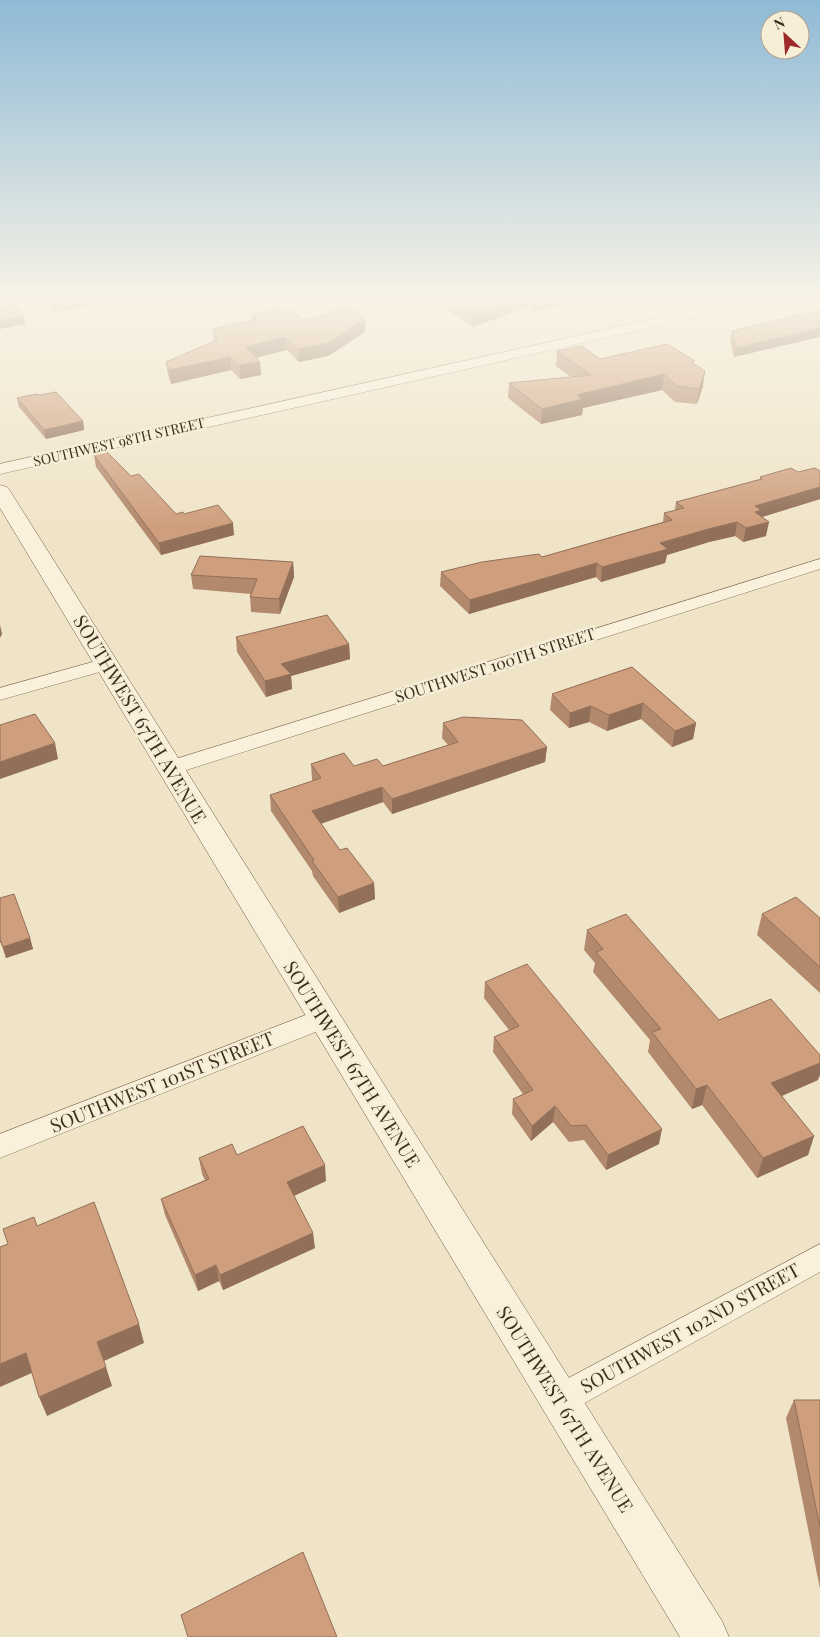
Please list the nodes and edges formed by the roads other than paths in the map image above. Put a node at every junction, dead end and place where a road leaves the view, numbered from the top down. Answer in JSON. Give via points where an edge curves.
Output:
{"nodes":[{"id":1,"x":421,"y":374,"type":"edge"},
{"id":2,"x":0,"y":468,"type":"edge"},
{"id":3,"x":0,"y":491,"type":"edge"},
{"id":4,"x":820,"y":564,"type":"edge"},
{"id":5,"x":107,"y":664,"type":"junction"},
{"id":6,"x":0,"y":694,"type":"edge"},
{"id":7,"x":170,"y":768,"type":"junction"},
{"id":8,"x":324,"y":1018,"type":"junction"},
{"id":9,"x":0,"y":1146,"type":"edge"},
{"id":10,"x":820,"y":1257,"type":"edge"},
{"id":11,"x":561,"y":1400,"type":"junction"},
{"id":12,"x":706,"y":1637,"type":"edge"}],
"edges":[{"from":1,"to":2,"type":"street","name":"SOUTHWEST 98TH STREET"},
{"from":3,"to":5,"type":"main road","name":"SOUTHWEST 67TH AVENUE"},
{"from":4,"to":7,"type":"street","name":"SOUTHWEST 100TH STREET"},
{"from":5,"to":6,"type":"street"},
{"from":5,"to":7,"type":"main road","name":"SOUTHWEST 67TH AVENUE"},
{"from":7,"to":8,"type":"main road","name":"SOUTHWEST 67TH AVENUE"},
{"from":8,"to":9,"type":"street","name":"SOUTHWEST 101ST STREET"},
{"from":8,"to":11,"type":"main road","name":"SOUTHWEST 67TH AVENUE"},
{"from":10,"to":11,"type":"street","name":"SOUTHWEST 102ND STREET"},
{"from":11,"to":12,"type":"main road","name":"SOUTHWEST 67TH AVENUE"}]}
